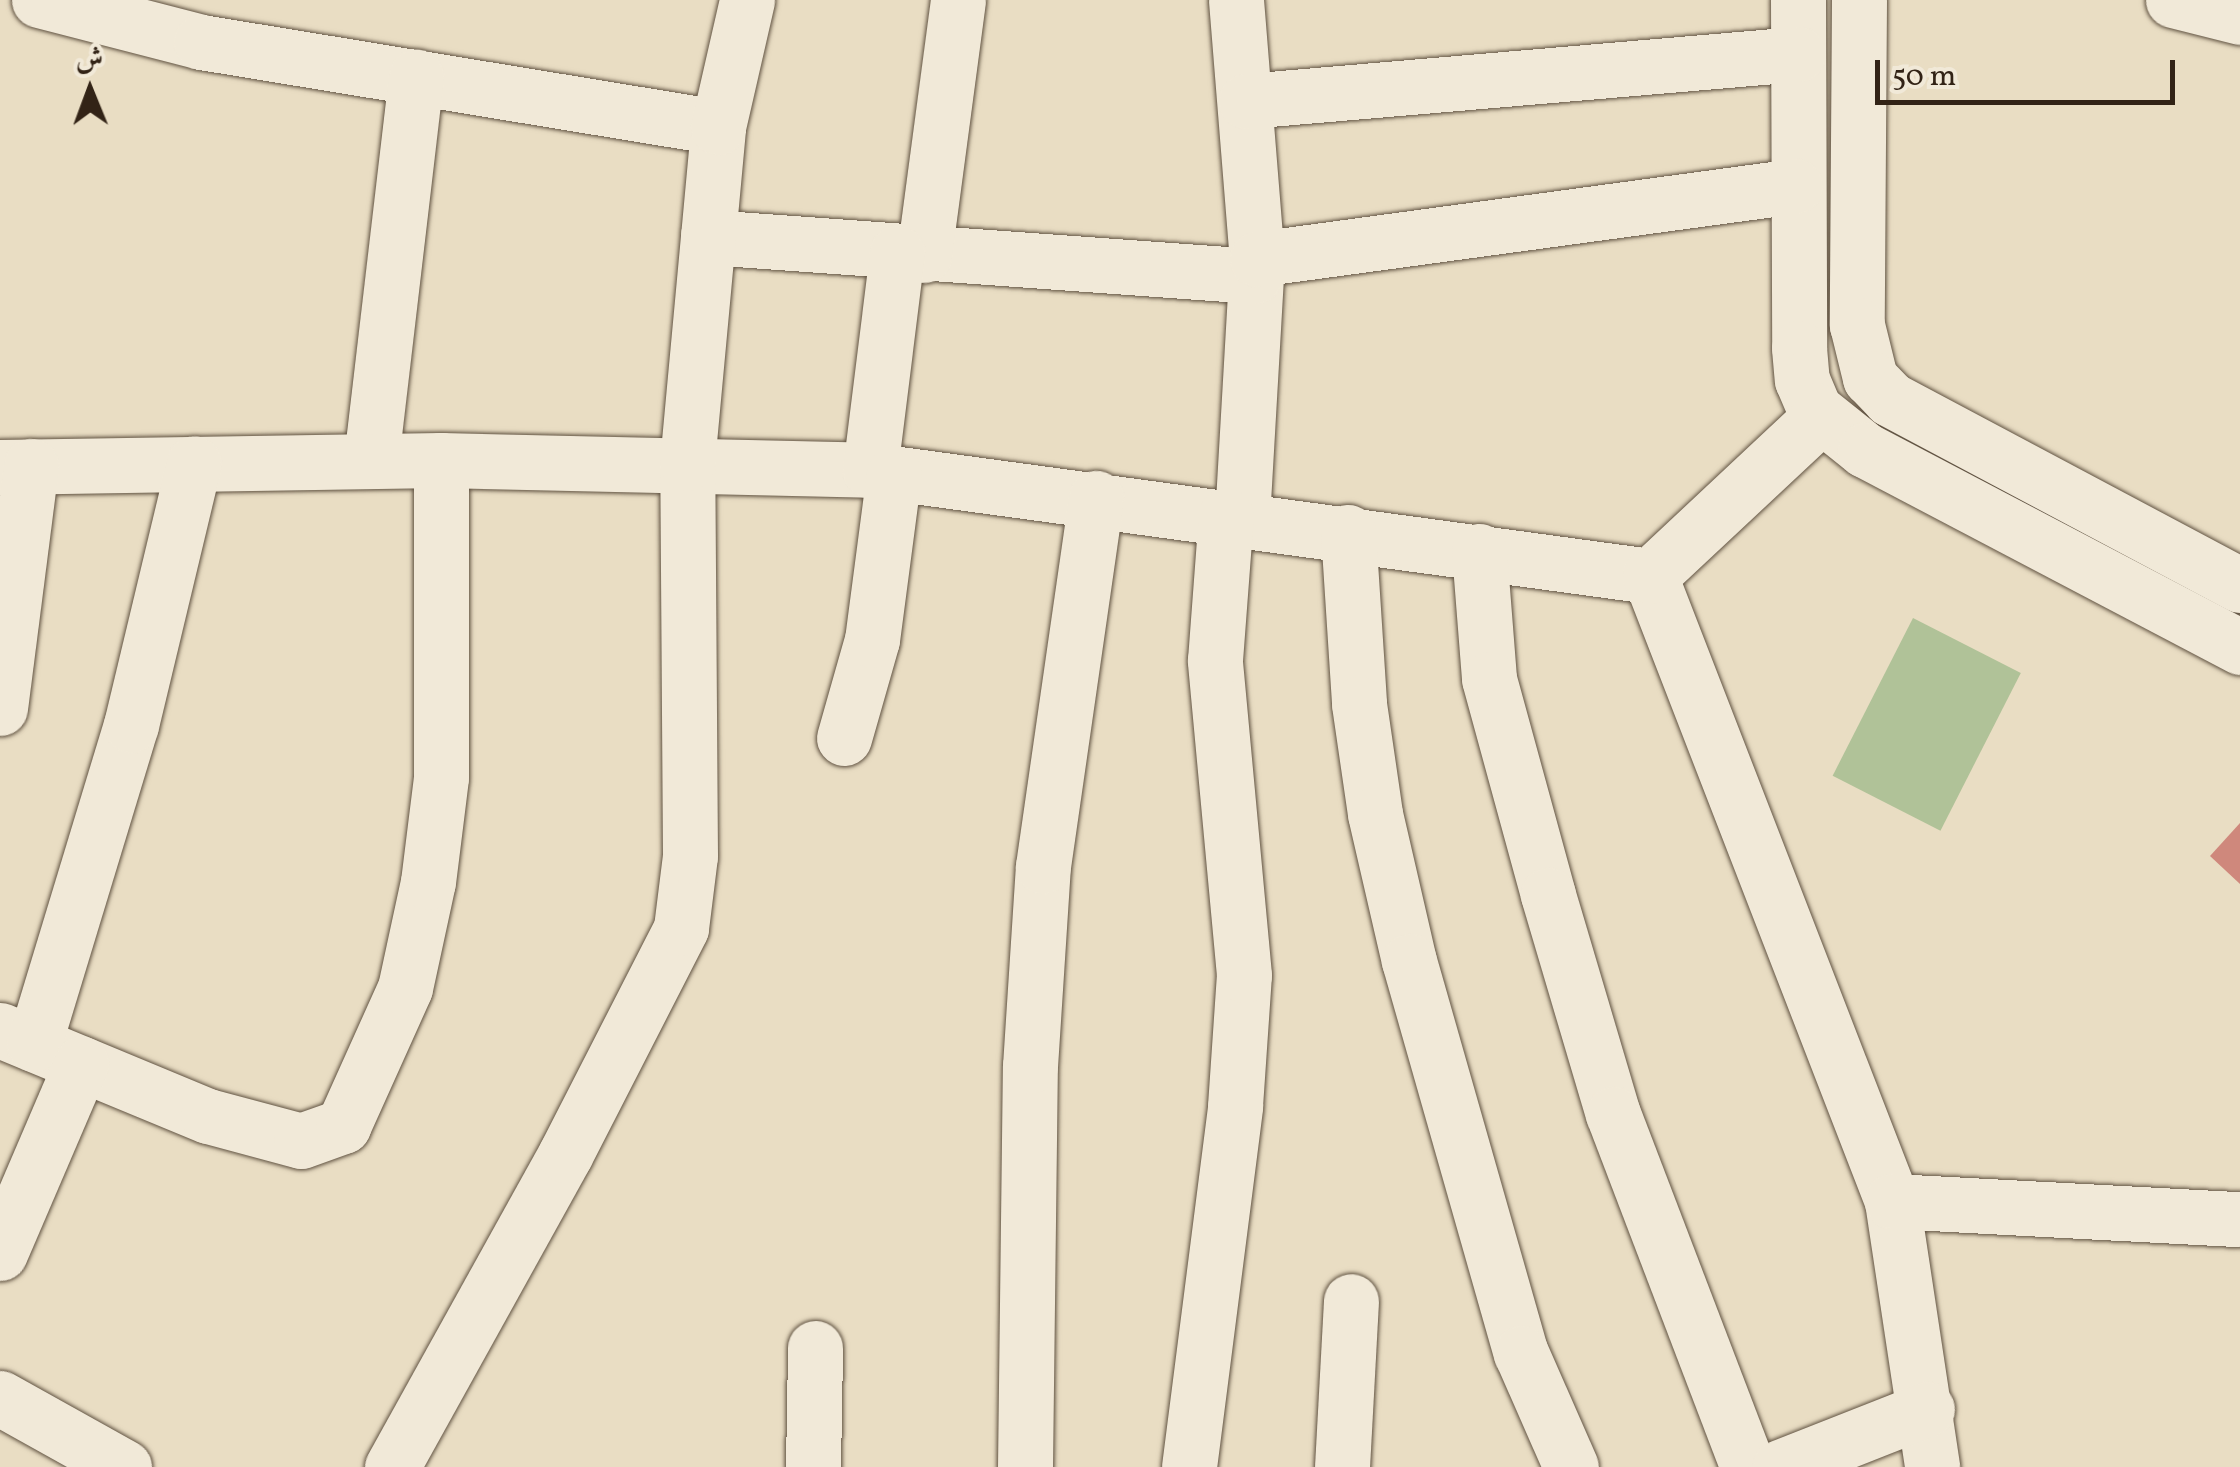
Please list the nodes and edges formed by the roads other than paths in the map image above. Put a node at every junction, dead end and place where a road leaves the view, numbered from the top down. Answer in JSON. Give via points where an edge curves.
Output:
{"nodes":[{"id":1,"x":39,"y":0,"type":"edge"},
{"id":2,"x":747,"y":0,"type":"edge"},
{"id":3,"x":958,"y":0,"type":"edge"},
{"id":4,"x":1236,"y":0,"type":"edge"},
{"id":5,"x":1798,"y":0,"type":"edge"},
{"id":6,"x":1860,"y":0,"type":"edge"},
{"id":7,"x":2172,"y":0,"type":"edge"},
{"id":8,"x":2240,"y":17,"type":"edge"},
{"id":9,"x":1798,"y":54,"type":"junction"},
{"id":10,"x":416,"y":78,"type":"junction"},
{"id":11,"x":1246,"y":101,"type":"junction"},
{"id":12,"x":718,"y":127,"type":"junction"},
{"id":13,"x":1795,"y":186,"type":"junction"},
{"id":14,"x":708,"y":237,"type":"junction"},
{"id":15,"x":910,"y":254,"type":"junction"},
{"id":16,"x":1256,"y":267,"type":"junction"},
{"id":17,"x":1821,"y":416,"type":"junction"},
{"id":18,"x":371,"y":460,"type":"junction"},
{"id":19,"x":441,"y":460,"type":"junction"},
{"id":20,"x":194,"y":464,"type":"junction"},
{"id":21,"x":687,"y":464,"type":"junction"},
{"id":22,"x":16,"y":466,"type":"edge"},
{"id":23,"x":882,"y":472,"type":"junction"},
{"id":24,"x":1096,"y":498,"type":"junction"},
{"id":25,"x":1234,"y":516,"type":"junction"},
{"id":26,"x":1348,"y":532,"type":"junction"},
{"id":27,"x":1479,"y":551,"type":"junction"},
{"id":28,"x":1650,"y":576,"type":"junction"},
{"id":29,"x":2240,"y":586,"type":"edge"},
{"id":30,"x":2240,"y":647,"type":"edge"},
{"id":31,"x":0,"y":708,"type":"edge"},
{"id":32,"x":844,"y":738,"type":"dead end"},
{"id":33,"x":38,"y":1046,"type":"edge"},
{"id":34,"x":1892,"y":1201,"type":"junction"},
{"id":35,"x":2240,"y":1218,"type":"edge"},
{"id":36,"x":0,"y":1253,"type":"edge"},
{"id":37,"x":1351,"y":1300,"type":"dead end"},
{"id":38,"x":815,"y":1348,"type":"dead end"},
{"id":39,"x":0,"y":1398,"type":"edge"},
{"id":40,"x":1928,"y":1409,"type":"junction"},
{"id":41,"x":124,"y":1467,"type":"edge"},
{"id":42,"x":392,"y":1467,"type":"edge"},
{"id":43,"x":812,"y":1467,"type":"edge"},
{"id":44,"x":1026,"y":1467,"type":"edge"},
{"id":45,"x":1190,"y":1467,"type":"edge"},
{"id":46,"x":1342,"y":1467,"type":"edge"},
{"id":47,"x":1570,"y":1467,"type":"edge"},
{"id":48,"x":1748,"y":1467,"type":"edge"},
{"id":49,"x":1780,"y":1467,"type":"edge"},
{"id":50,"x":1932,"y":1467,"type":"edge"}],
"edges":[{"from":1,"to":10,"type":"street","via":[[201,42]]},
{"from":2,"to":12,"type":"street"},
{"from":3,"to":15,"type":"street"},
{"from":4,"to":11,"type":"street"},
{"from":5,"to":9,"type":"street"},
{"from":6,"to":29,"type":"street","via":[[1856,326],[1870,378],[1890,398]]},
{"from":7,"to":8,"type":"street"},
{"from":9,"to":11,"type":"street"},
{"from":9,"to":13,"type":"street"},
{"from":10,"to":12,"type":"street"},
{"from":10,"to":18,"type":"street"},
{"from":11,"to":16,"type":"street"},
{"from":12,"to":14,"type":"street"},
{"from":13,"to":16,"type":"street"},
{"from":13,"to":17,"type":"street","via":[[1802,380]]},
{"from":14,"to":15,"type":"street"},
{"from":14,"to":21,"type":"street"},
{"from":15,"to":16,"type":"street"},
{"from":15,"to":23,"type":"street"},
{"from":16,"to":25,"type":"street"},
{"from":17,"to":28,"type":"street"},
{"from":17,"to":30,"type":"street","via":[[1865,450]]},
{"from":18,"to":19,"type":"street"},
{"from":18,"to":20,"type":"street"},
{"from":19,"to":21,"type":"street"},
{"from":19,"to":33,"type":"street","via":[[441,777],[428,882],[405,988],[343,1126],[301,1142],[208,1116]]},
{"from":20,"to":22,"type":"street"},
{"from":20,"to":33,"type":"street","via":[[131,725]]},
{"from":21,"to":23,"type":"street"},
{"from":21,"to":42,"type":"street","via":[[690,856],[681,928],[565,1156]]},
{"from":22,"to":31,"type":"street"},
{"from":23,"to":24,"type":"street"},
{"from":23,"to":32,"type":"street","via":[[872,640]]},
{"from":24,"to":25,"type":"street"},
{"from":24,"to":44,"type":"street","via":[[1043,866],[1030,1066]]},
{"from":25,"to":26,"type":"street"},
{"from":25,"to":45,"type":"street","via":[[1215,660],[1244,975],[1235,1106]]},
{"from":26,"to":27,"type":"street"},
{"from":26,"to":47,"type":"street","via":[[1359,704],[1375,814],[1409,961],[1521,1354]]},
{"from":27,"to":28,"type":"street"},
{"from":27,"to":48,"type":"street","via":[[1489,679],[1548,895],[1613,1114]]},
{"from":28,"to":34,"type":"street"},
{"from":33,"to":36,"type":"street"},
{"from":34,"to":35,"type":"street"},
{"from":34,"to":40,"type":"street"},
{"from":37,"to":46,"type":"street"},
{"from":38,"to":43,"type":"street"},
{"from":39,"to":41,"type":"street"},
{"from":40,"to":49,"type":"street"},
{"from":40,"to":50,"type":"street"}]}
